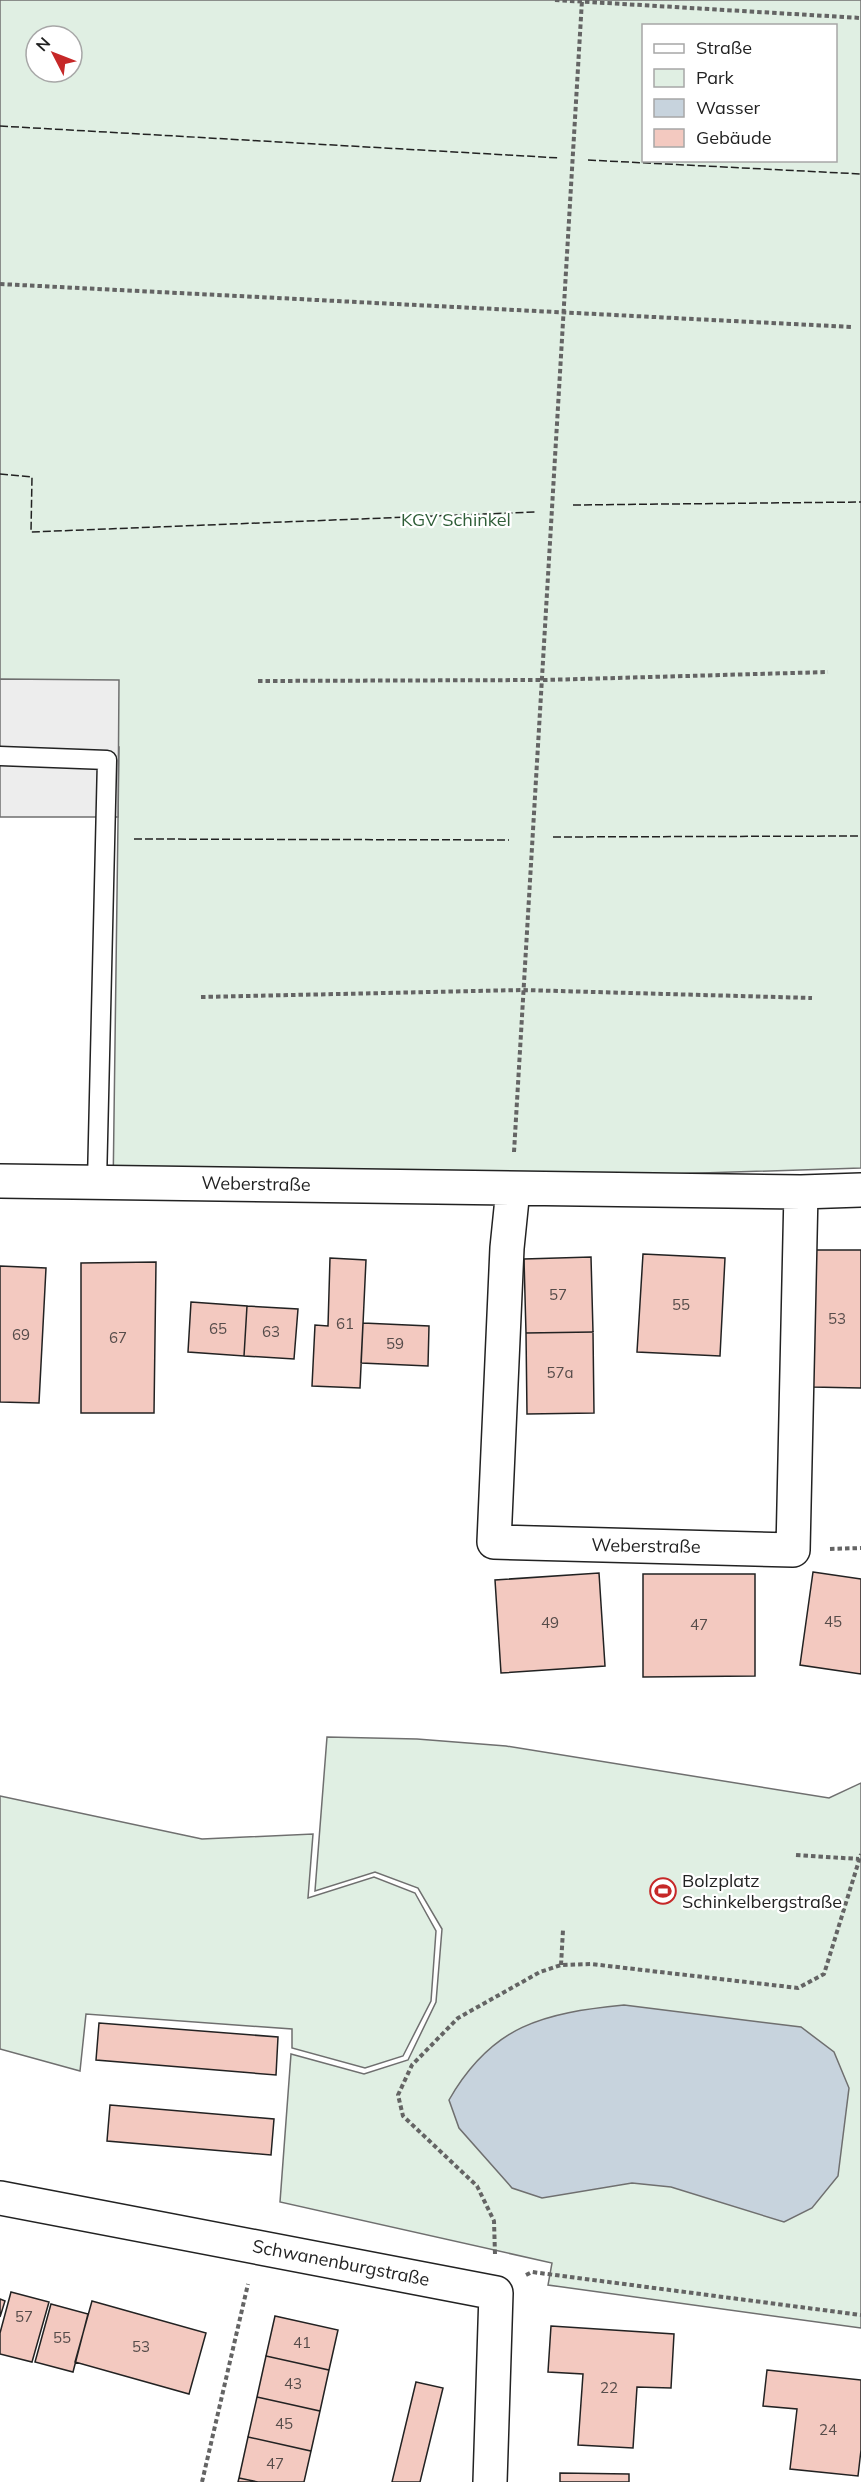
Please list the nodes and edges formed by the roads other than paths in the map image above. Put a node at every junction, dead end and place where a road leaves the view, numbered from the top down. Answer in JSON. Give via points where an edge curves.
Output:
{"nodes":[{"id":1,"x":0,"y":756,"type":"edge"},
{"id":2,"x":0,"y":1181,"type":"edge"},
{"id":3,"x":97,"y":1182,"type":"junction"},
{"id":4,"x":513,"y":1189,"type":"junction"},
{"id":5,"x":861,"y":1190,"type":"edge"},
{"id":6,"x":801,"y":1192,"type":"junction"},
{"id":7,"x":0,"y":2198,"type":"edge"},
{"id":8,"x":490,"y":2482,"type":"edge"}],
"edges":[{"from":1,"to":3,"type":"lane","via":[[106,760]]},
{"from":2,"to":3,"type":"street","name":"Weberstraße"},
{"from":3,"to":4,"type":"street","name":"Weberstraße"},
{"from":4,"to":6,"type":"street","name":"Weberstraße"},
{"from":4,"to":6,"type":"street","name":"Weberstraße","via":[[494,1542],[793,1550]]},
{"from":5,"to":6,"type":"street","name":"Weberstraße"},
{"from":7,"to":8,"type":"street","name":"Schwanenburgstraße","via":[[496,2293]]}]}
